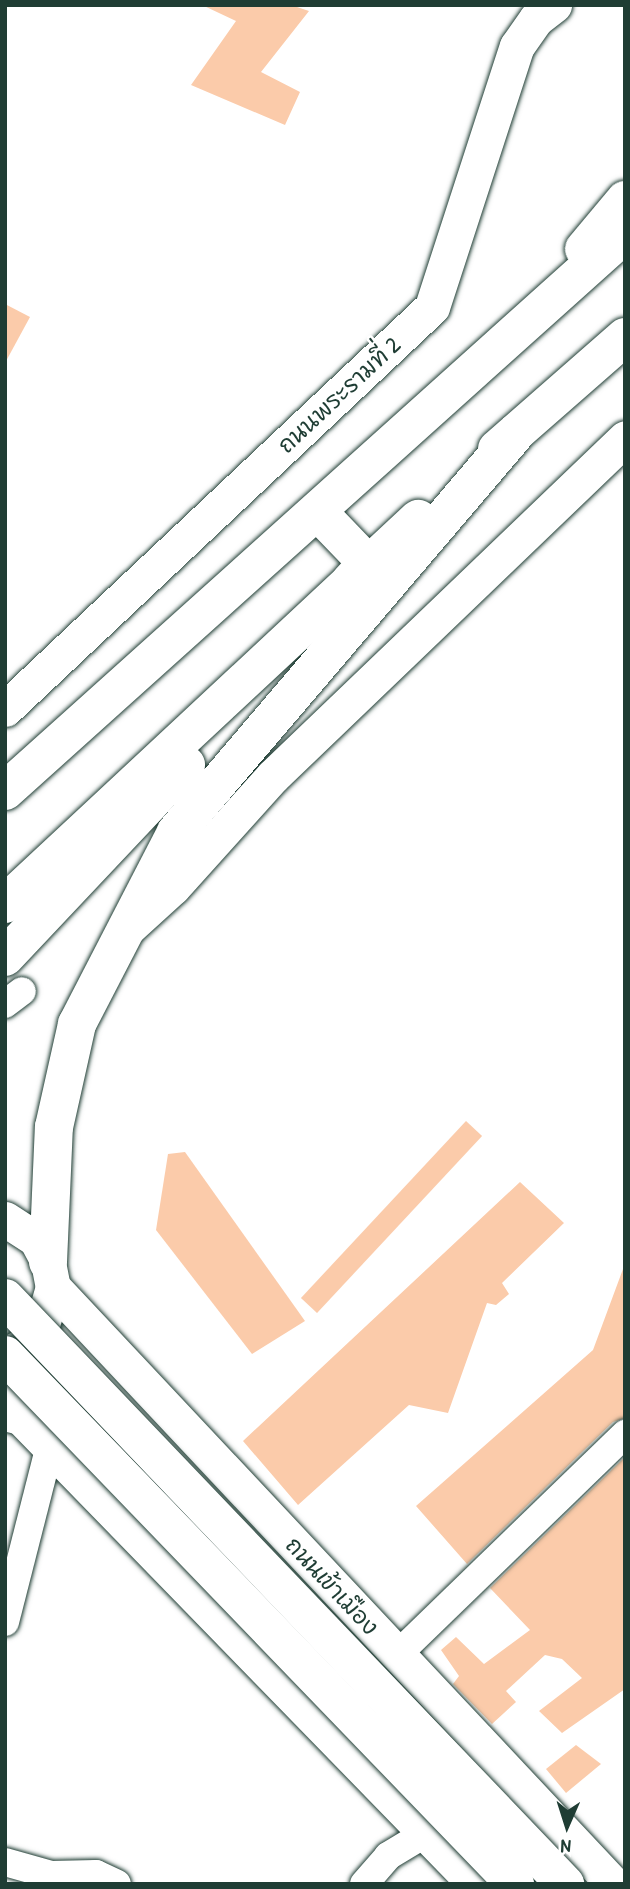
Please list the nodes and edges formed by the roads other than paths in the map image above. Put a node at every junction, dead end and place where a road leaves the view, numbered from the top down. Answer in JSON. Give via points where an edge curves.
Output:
{"nodes":[{"id":1,"x":548,"y":7,"type":"edge"},
{"id":2,"x":625,"y":200,"type":"edge"},
{"id":3,"x":625,"y":234,"type":"edge"},
{"id":4,"x":529,"y":320,"type":"junction"},
{"id":5,"x":625,"y":337,"type":"edge"},
{"id":6,"x":516,"y":433,"type":"junction"},
{"id":7,"x":625,"y":438,"type":"edge"},
{"id":8,"x":318,"y":512,"type":"junction"},
{"id":9,"x":367,"y":563,"type":"junction"},
{"id":10,"x":114,"y":692,"type":"junction"},
{"id":11,"x":5,"y":709,"type":"edge"},
{"id":12,"x":5,"y":767,"type":"edge"},
{"id":13,"x":5,"y":791,"type":"edge"},
{"id":14,"x":5,"y":904,"type":"edge"},
{"id":15,"x":118,"y":937,"type":"junction"},
{"id":16,"x":5,"y":957,"type":"edge"},
{"id":17,"x":5,"y":1219,"type":"edge"},
{"id":18,"x":51,"y":1274,"type":"junction"},
{"id":19,"x":5,"y":1298,"type":"edge"},
{"id":20,"x":5,"y":1355,"type":"edge"},
{"id":21,"x":10,"y":1410,"type":"edge"},
{"id":22,"x":625,"y":1434,"type":"edge"},
{"id":23,"x":50,"y":1446,"type":"junction"},
{"id":24,"x":5,"y":1622,"type":"edge"},
{"id":25,"x":397,"y":1656,"type":"junction"},
{"id":26,"x":428,"y":1832,"type":"junction"},
{"id":27,"x":5,"y":1862,"type":"edge"},
{"id":28,"x":117,"y":1884,"type":"edge"},
{"id":29,"x":364,"y":1884,"type":"edge"},
{"id":30,"x":475,"y":1884,"type":"edge"},
{"id":31,"x":515,"y":1884,"type":"edge"},
{"id":32,"x":565,"y":1884,"type":"edge"},
{"id":33,"x":613,"y":1884,"type":"edge"}],
"edges":[{"from":1,"to":11,"type":"main road","name":"ถนนพระรามที่ 2","via":[[517,46],[432,307]]},
{"from":2,"to":4,"type":"highway"},
{"from":3,"to":4,"type":"highway"},
{"from":4,"to":8,"type":"highway"},
{"from":5,"to":6,"type":"highway"},
{"from":6,"to":9,"type":"highway"},
{"from":6,"to":15,"type":"highway","via":[[176,832]]},
{"from":7,"to":15,"type":"main road","via":[[273,776],[173,887]]},
{"from":8,"to":9,"type":"highway"},
{"from":8,"to":10,"type":"highway"},
{"from":9,"to":14,"type":"highway"},
{"from":9,"to":16,"type":"highway","via":[[127,830]]},
{"from":10,"to":12,"type":"highway"},
{"from":10,"to":13,"type":"highway"},
{"from":15,"to":18,"type":"highway","via":[[77,1024],[54,1127]]},
{"from":17,"to":18,"type":"main road","name":"ถนนเข้าเมือง","via":[[36,1239]]},
{"from":18,"to":20,"type":"main road","via":[[41,1328],[26,1344]]},
{"from":18,"to":25,"type":"main road","name":"ถนนเข้าเมือง"},
{"from":19,"to":32,"type":"highway","bridge":true},
{"from":20,"to":31,"type":"highway","bridge":true},
{"from":21,"to":23,"type":"main road"},
{"from":22,"to":25,"type":"street"},
{"from":23,"to":24,"type":"street"},
{"from":23,"to":26,"type":"main road"},
{"from":25,"to":33,"type":"main road","name":"ถนนเข้าเมือง"},
{"from":26,"to":29,"type":"street","via":[[388,1856]]},
{"from":26,"to":30,"type":"main road"},
{"from":27,"to":28,"type":"street","via":[[51,1875],[96,1874]]}]}
